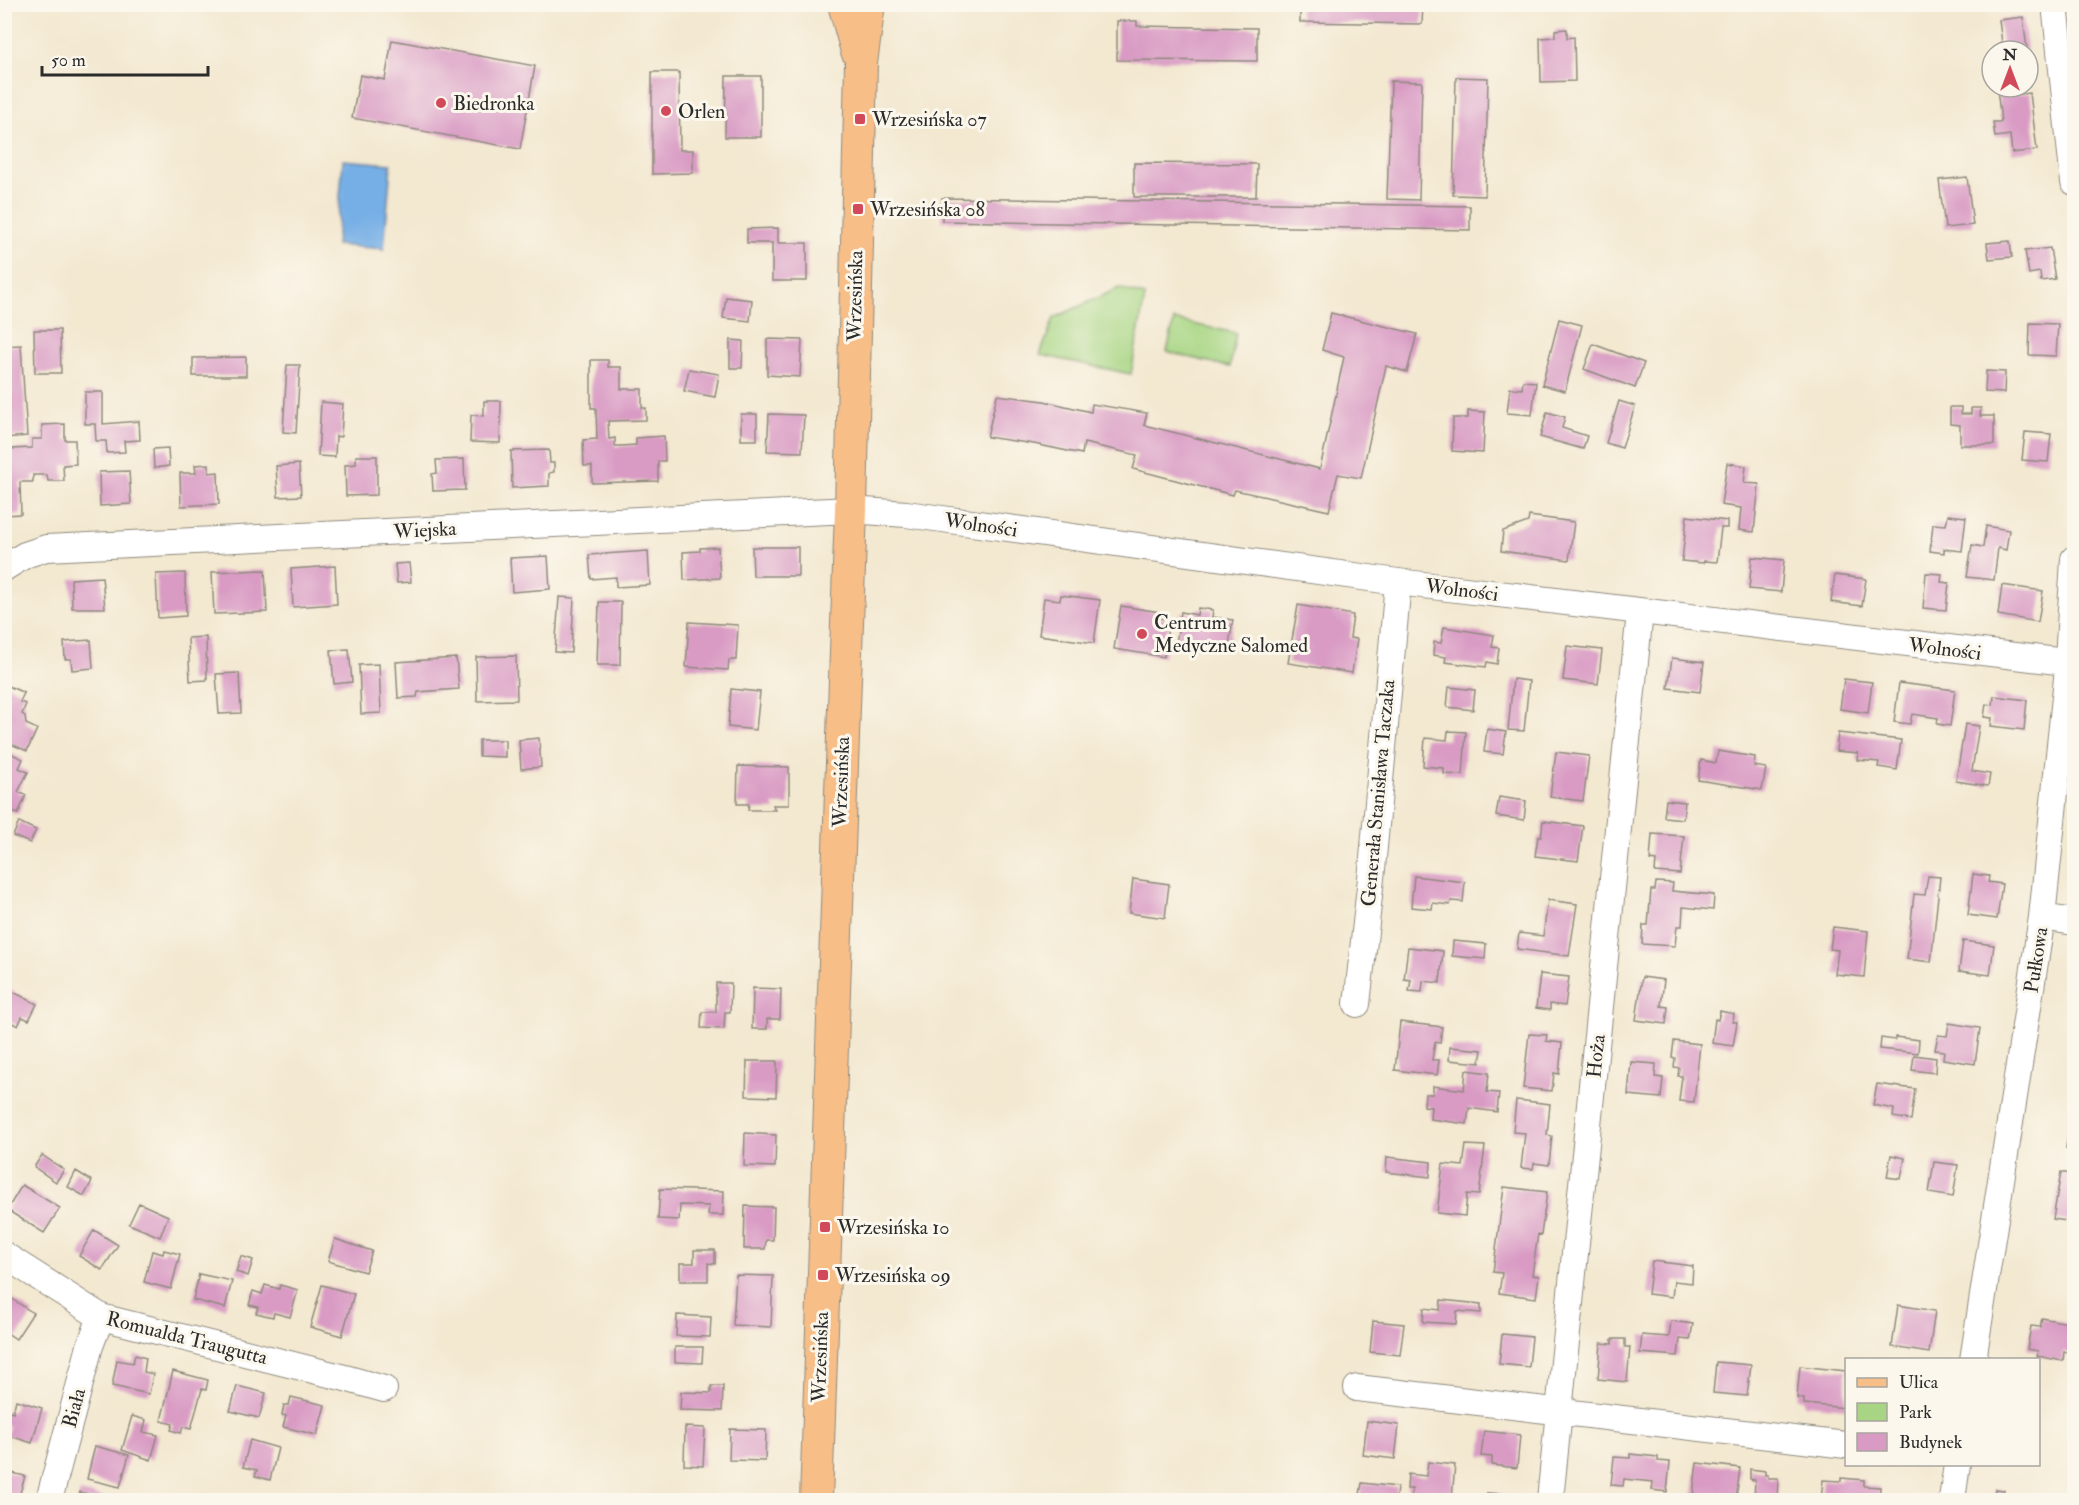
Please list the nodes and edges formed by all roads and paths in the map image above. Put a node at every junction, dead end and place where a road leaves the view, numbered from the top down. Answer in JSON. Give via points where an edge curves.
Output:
{"nodes":[{"id":1,"x":844,"y":4,"type":"edge"},
{"id":2,"x":869,"y":4,"type":"edge"},
{"id":3,"x":2055,"y":4,"type":"edge"},
{"id":4,"x":861,"y":63,"type":"junction"},
{"id":5,"x":2074,"y":182,"type":"edge"},
{"id":6,"x":851,"y":510,"type":"junction"},
{"id":7,"x":2074,"y":559,"type":"edge"},
{"id":8,"x":4,"y":568,"type":"edge"},
{"id":9,"x":1398,"y":582,"type":"junction"},
{"id":10,"x":1640,"y":612,"type":"junction"},
{"id":11,"x":2071,"y":663,"type":"edge"},
{"id":12,"x":2042,"y":917,"type":"junction"},
{"id":13,"x":2074,"y":922,"type":"edge"},
{"id":14,"x":1357,"y":1004,"type":"dead end"},
{"id":15,"x":4,"y":1255,"type":"edge"},
{"id":16,"x":101,"y":1317,"type":"junction"},
{"id":17,"x":1973,"y":1358,"type":"edge"},
{"id":18,"x":1357,"y":1388,"type":"dead end"},
{"id":19,"x":384,"y":1389,"type":"dead end"},
{"id":20,"x":1558,"y":1411,"type":"junction"},
{"id":21,"x":1845,"y":1445,"type":"edge"},
{"id":22,"x":1957,"y":1466,"type":"edge"},
{"id":23,"x":49,"y":1500,"type":"edge"},
{"id":24,"x":816,"y":1500,"type":"edge"},
{"id":25,"x":1550,"y":1500,"type":"edge"},
{"id":26,"x":1952,"y":1500,"type":"edge"}],
"edges":[{"from":1,"to":4,"type":"main road","name":"Wrzesińska"},
{"from":2,"to":4,"type":"main road","name":"Wrzesińska"},
{"from":3,"to":5,"type":"street"},
{"from":4,"to":6,"type":"main road","name":"Wrzesińska"},
{"from":6,"to":8,"type":"street","name":"Wiejska","via":[[46,548]]},
{"from":6,"to":9,"type":"street","name":"Wolności"},
{"from":6,"to":24,"type":"main road","name":"Wrzesińska"},
{"from":7,"to":11,"type":"street","name":"Pułkowa"},
{"from":9,"to":10,"type":"street","name":"Wolności"},
{"from":9,"to":14,"type":"street","name":"Generała Stanisława Taczaka"},
{"from":10,"to":11,"type":"street","name":"Wolności"},
{"from":10,"to":20,"type":"street","name":"Hoża"},
{"from":11,"to":12,"type":"street","name":"Pułkowa"},
{"from":12,"to":13,"type":"street"},
{"from":12,"to":17,"type":"street","name":"Pułkowa"},
{"from":15,"to":16,"type":"street","name":"Romualda Traugutta"},
{"from":16,"to":19,"type":"street","name":"Romualda Traugutta"},
{"from":16,"to":23,"type":"street","name":"Biała"},
{"from":18,"to":20,"type":"street"},
{"from":20,"to":21,"type":"street"},
{"from":20,"to":25,"type":"street","name":"Hoża"},
{"from":22,"to":26,"type":"street"}]}
